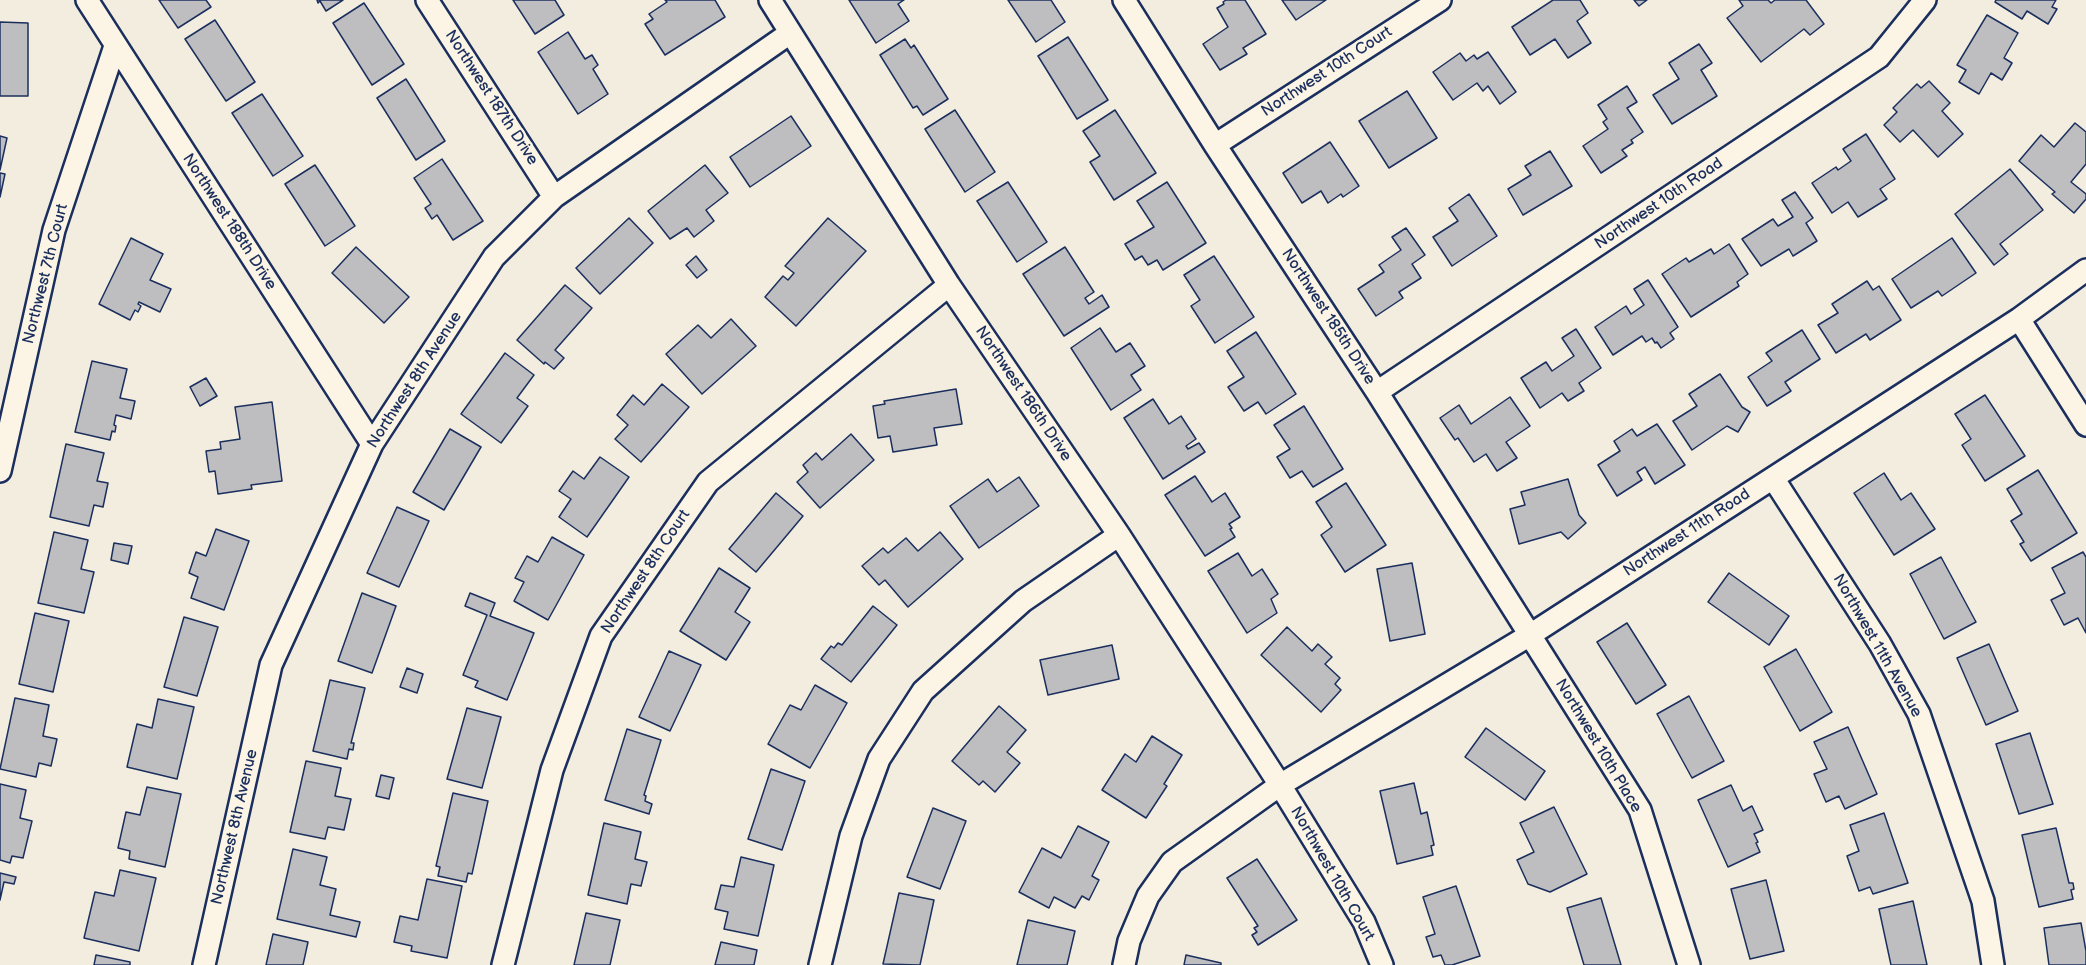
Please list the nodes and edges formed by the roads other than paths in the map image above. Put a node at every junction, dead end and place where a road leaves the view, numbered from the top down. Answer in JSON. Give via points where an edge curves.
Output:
{"nodes":[{"id":1,"x":87,"y":0,"type":"edge"},
{"id":2,"x":427,"y":0,"type":"edge"},
{"id":3,"x":770,"y":0,"type":"edge"},
{"id":4,"x":1124,"y":0,"type":"edge"},
{"id":5,"x":1440,"y":0,"type":"edge"},
{"id":6,"x":1925,"y":0,"type":"edge"},
{"id":7,"x":790,"y":33,"type":"junction"},
{"id":8,"x":116,"y":46,"type":"junction"},
{"id":9,"x":1215,"y":145,"type":"junction"},
{"id":10,"x":554,"y":197,"type":"junction"},
{"id":11,"x":2086,"y":270,"type":"edge"},
{"id":12,"x":949,"y":285,"type":"junction"},
{"id":13,"x":2019,"y":319,"type":"junction"},
{"id":14,"x":1377,"y":392,"type":"junction"},
{"id":15,"x":2086,"y":425,"type":"edge"},
{"id":16,"x":372,"y":444,"type":"junction"},
{"id":17,"x":0,"y":471,"type":"edge"},
{"id":18,"x":1773,"y":478,"type":"junction"},
{"id":19,"x":1119,"y":535,"type":"junction"},
{"id":20,"x":1530,"y":635,"type":"junction"},
{"id":21,"x":1280,"y":785,"type":"junction"},
{"id":22,"x":204,"y":965,"type":"edge"},
{"id":23,"x":503,"y":965,"type":"edge"},
{"id":24,"x":820,"y":965,"type":"edge"},
{"id":25,"x":1124,"y":965,"type":"edge"},
{"id":26,"x":1382,"y":965,"type":"edge"},
{"id":27,"x":1689,"y":965,"type":"edge"},
{"id":28,"x":1993,"y":965,"type":"edge"}],
"edges":[{"from":1,"to":8,"type":"street","name":"Northwest 188th Drive"},
{"from":2,"to":10,"type":"street","name":"Northwest 187th Drive"},
{"from":3,"to":7,"type":"street","name":"Northwest 186th Drive"},
{"from":4,"to":9,"type":"street","name":"Northwest 185th Drive"},
{"from":5,"to":9,"type":"street","name":"Northwest 10th Court"},
{"from":6,"to":14,"type":"street","name":"Northwest 10th Road","via":[[1879,57]]},
{"from":7,"to":10,"type":"street","name":"Northwest 8th Avenue"},
{"from":7,"to":12,"type":"street","name":"Northwest 186th Drive"},
{"from":8,"to":16,"type":"street","name":"Northwest 188th Drive"},
{"from":8,"to":17,"type":"street","name":"Northwest 7th Court","via":[[54,230]]},
{"from":9,"to":14,"type":"street","name":"Northwest 185th Drive"},
{"from":10,"to":16,"type":"street","name":"Northwest 8th Avenue","via":[[494,257]]},
{"from":11,"to":13,"type":"street","name":"Northwest 11th Road"},
{"from":12,"to":19,"type":"street","name":"Northwest 186th Drive"},
{"from":12,"to":23,"type":"street","name":"Northwest 8th Court","via":[[708,482],[601,636],[552,770]]},
{"from":13,"to":15,"type":"street"},
{"from":13,"to":18,"type":"street","name":"Northwest 11th Road"},
{"from":14,"to":20,"type":"street","name":"Northwest 185th Drive"},
{"from":16,"to":22,"type":"street","name":"Northwest 8th Avenue","via":[[271,665]]},
{"from":18,"to":20,"type":"street","name":"Northwest 11th Road"},
{"from":18,"to":28,"type":"street","name":"Northwest 11th Avenue","via":[[1880,644],[1919,714],[1983,901]]},
{"from":19,"to":21,"type":"street","name":"Northwest 186th Drive"},
{"from":19,"to":24,"type":"street","via":[[1023,601],[923,691],[879,759],[850,836]]},
{"from":20,"to":21,"type":"street","name":"Northwest 11th Road"},
{"from":20,"to":27,"type":"street","name":"Northwest 10th Place","via":[[1640,810]]},
{"from":21,"to":25,"type":"street","name":"Northwest 11th Road","via":[[1173,862],[1148,896]]},
{"from":21,"to":26,"type":"street","name":"Northwest 10th Court","via":[[1364,922]]}]}
